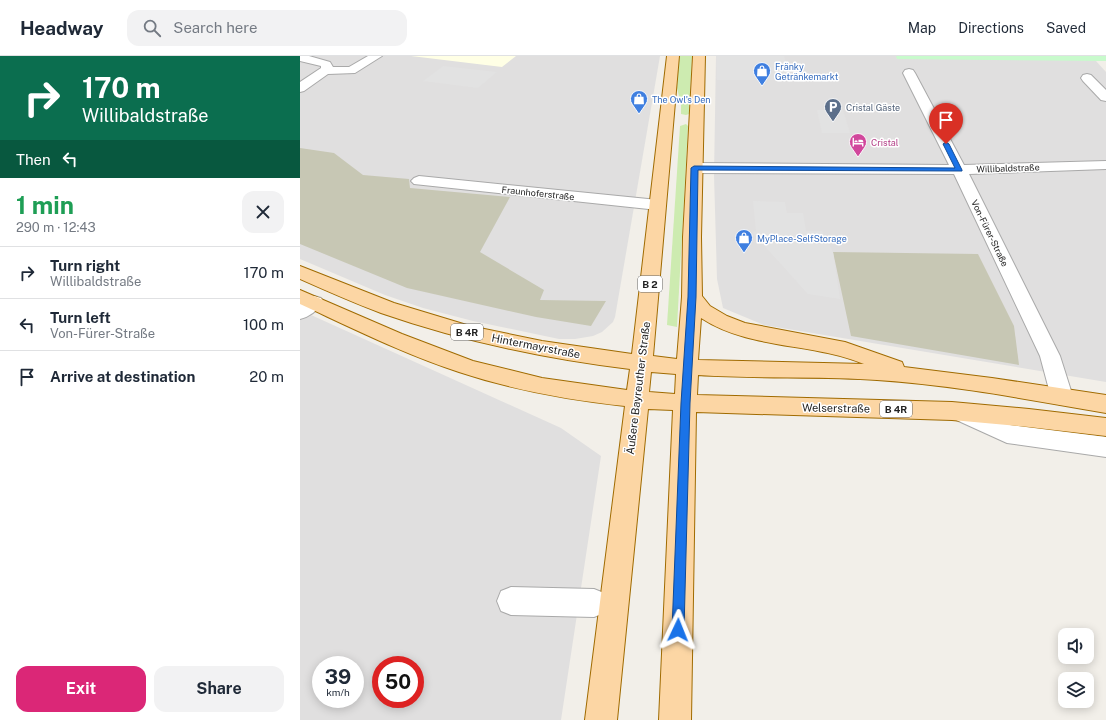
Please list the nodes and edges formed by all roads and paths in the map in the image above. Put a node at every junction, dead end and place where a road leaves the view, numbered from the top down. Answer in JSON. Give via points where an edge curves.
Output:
{"nodes":[{"id":1,"x":300,"y":56,"type":"edge"},
{"id":2,"x":376,"y":56,"type":"edge"},
{"id":3,"x":673,"y":56,"type":"edge"},
{"id":4,"x":699,"y":56,"type":"edge"},
{"id":5,"x":324,"y":71,"type":"junction"},
{"id":6,"x":909,"y":73,"type":"dead end"},
{"id":7,"x":1087,"y":78,"type":"dead end"},
{"id":8,"x":300,"y":88,"type":"edge"},
{"id":9,"x":1106,"y":97,"type":"edge"},
{"id":10,"x":666,"y":115,"type":"junction"},
{"id":11,"x":696,"y":118,"type":"junction"},
{"id":12,"x":1106,"y":165,"type":"edge"},
{"id":13,"x":694,"y":168,"type":"junction"},
{"id":14,"x":959,"y":170,"type":"junction"},
{"id":15,"x":419,"y":181,"type":"dead end"},
{"id":16,"x":658,"y":205,"type":"junction"},
{"id":17,"x":300,"y":272,"type":"edge"},
{"id":18,"x":692,"y":297,"type":"junction"},
{"id":19,"x":305,"y":304,"type":"edge"},
{"id":20,"x":642,"y":363,"type":"junction"},
{"id":21,"x":687,"y":367,"type":"junction"},
{"id":22,"x":919,"y":376,"type":"junction"},
{"id":23,"x":1062,"y":397,"type":"junction"},
{"id":24,"x":637,"y":399,"type":"junction"},
{"id":25,"x":685,"y":403,"type":"junction"},
{"id":26,"x":1106,"y":404,"type":"edge"},
{"id":27,"x":960,"y":412,"type":"junction"},
{"id":28,"x":1106,"y":427,"type":"edge"},
{"id":29,"x":1106,"y":447,"type":"edge"},
{"id":30,"x":511,"y":601,"type":"dead end"},
{"id":31,"x":594,"y":603,"type":"dead end"},
{"id":32,"x":602,"y":720,"type":"edge"},
{"id":33,"x":675,"y":720,"type":"edge"}],
"edges":[{"from":1,"to":5,"type":"street","via":[[326,64],[327,68]]},
{"from":2,"to":5,"type":"street","via":[[351,70]]},
{"from":3,"to":10,"type":"main road","name":"Äußere Bayreuther Straße","number":"B 2"},
{"from":4,"to":11,"type":"main road"},
{"from":5,"to":8,"type":"street"},
{"from":6,"to":14,"type":"street","name":"Von-Fürer-Straße"},
{"from":7,"to":9,"type":"street"},
{"from":10,"to":11,"type":"main road","via":[[677,120]]},
{"from":10,"to":16,"type":"main road","name":"Äußere Bayreuther Straße","number":"B 2"},
{"from":11,"to":13,"type":"main road"},
{"from":12,"to":14,"type":"street","name":"Willibaldstraße"},
{"from":13,"to":14,"type":"street","name":"Willibaldstraße"},
{"from":13,"to":18,"type":"main road"},
{"from":14,"to":23,"type":"street","name":"Von-Fürer-Straße","via":[[1050,356]]},
{"from":15,"to":16,"type":"street","name":"Fraunhoferstraße"},
{"from":16,"to":20,"type":"main road","name":"Äußere Bayreuther Straße","number":"B 2"},
{"from":17,"to":20,"type":"main road","name":"Hintermayrstraße","number":"B 4R","via":[[378,304],[457,329],[540,348]]},
{"from":18,"to":21,"type":"main road"},
{"from":18,"to":22,"type":"main road","via":[[709,315],[733,326],[757,333],[844,348]]},
{"from":19,"to":24,"type":"main road","number":"B 4R","via":[[422,351],[492,374],[578,392]]},
{"from":20,"to":21,"type":"main road","name":"Hintermayrstraße","number":"B 4R"},
{"from":20,"to":24,"type":"main road","name":"Äußere Bayreuther Straße","number":"B 2"},
{"from":21,"to":22,"type":"main road","number":"B 4R","via":[[836,370]]},
{"from":21,"to":25,"type":"main road"},
{"from":22,"to":23,"type":"main road","number":"B 4R"},
{"from":23,"to":26,"type":"main road","number":"B 4R"},
{"from":24,"to":25,"type":"main road","name":"Welserstraße","number":"B 4R"},
{"from":24,"to":32,"type":"main road","name":"Äußere Bayreuther Straße"},
{"from":25,"to":27,"type":"main road","name":"Welserstraße","number":"B 4R"},
{"from":25,"to":33,"type":"main road"},
{"from":27,"to":28,"type":"main road","name":"Welserstraße","number":"B 4R"},
{"from":27,"to":29,"type":"street","via":[[1007,434]]},
{"from":30,"to":31,"type":"street"}]}
